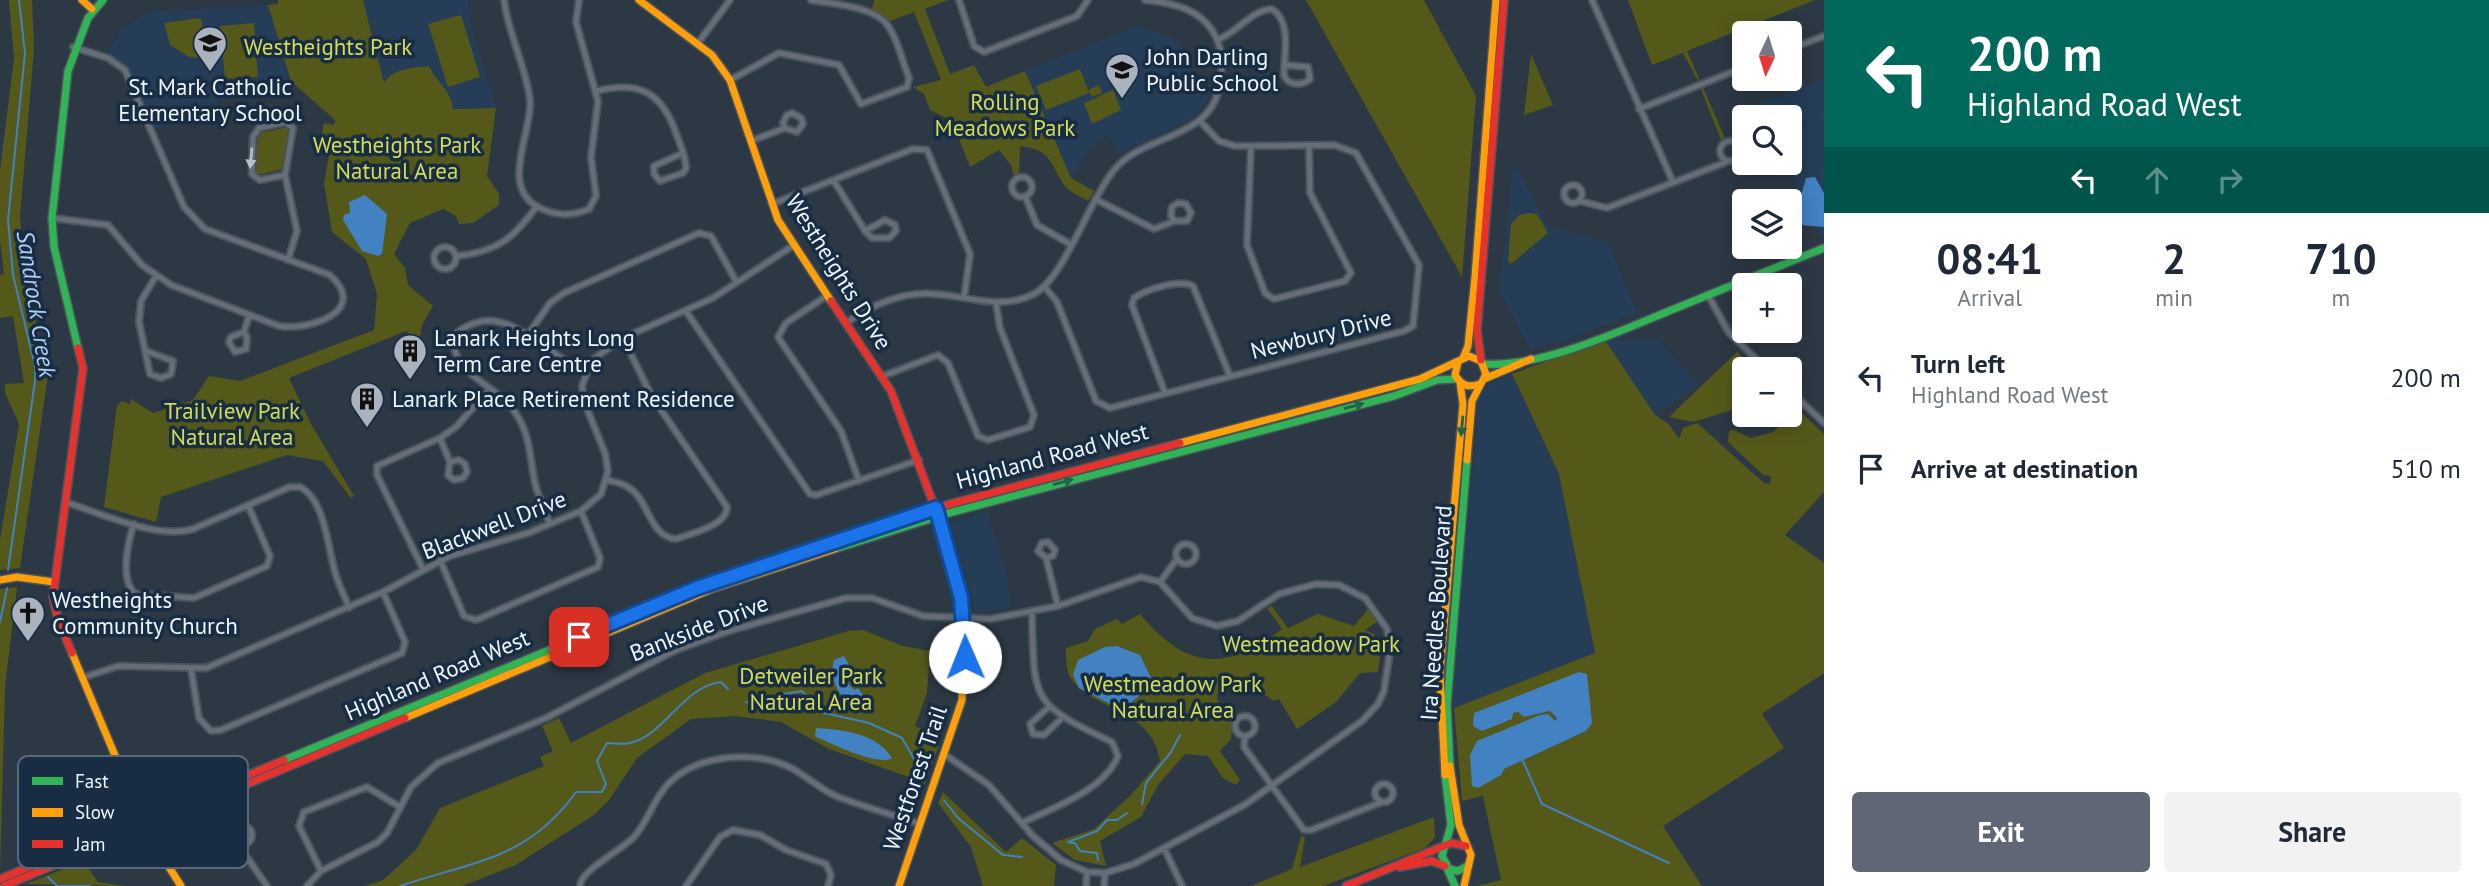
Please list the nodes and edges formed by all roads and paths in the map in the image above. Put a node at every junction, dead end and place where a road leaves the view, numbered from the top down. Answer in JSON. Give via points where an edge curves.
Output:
{"nodes":[{"id":1,"x":82,"y":0,"type":"edge"},
{"id":2,"x":103,"y":0,"type":"edge"},
{"id":3,"x":504,"y":0,"type":"edge"},
{"id":4,"x":579,"y":0,"type":"edge"},
{"id":5,"x":639,"y":0,"type":"edge"},
{"id":6,"x":730,"y":0,"type":"edge"},
{"id":7,"x":811,"y":0,"type":"edge"},
{"id":8,"x":959,"y":0,"type":"edge"},
{"id":9,"x":1088,"y":0,"type":"edge"},
{"id":10,"x":1145,"y":0,"type":"edge"},
{"id":11,"x":1496,"y":0,"type":"edge"},
{"id":12,"x":1504,"y":0,"type":"edge"},
{"id":13,"x":1592,"y":0,"type":"edge"},
{"id":14,"x":1177,"y":2,"type":"edge"},
{"id":15,"x":651,"y":3,"type":"edge"},
{"id":16,"x":92,"y":9,"type":"junction"},
{"id":17,"x":1824,"y":36,"type":"edge"},
{"id":18,"x":1217,"y":40,"type":"junction"},
{"id":19,"x":698,"y":43,"type":"junction"},
{"id":20,"x":1802,"y":45,"type":"edge"},
{"id":21,"x":73,"y":46,"type":"junction"},
{"id":22,"x":1284,"y":65,"type":"junction"},
{"id":23,"x":1732,"y":72,"type":"edge"},
{"id":24,"x":730,"y":80,"type":"junction"},
{"id":25,"x":597,"y":91,"type":"junction"},
{"id":26,"x":1639,"y":109,"type":"junction"},
{"id":27,"x":1200,"y":121,"type":"junction"},
{"id":28,"x":785,"y":128,"type":"dead end"},
{"id":29,"x":751,"y":141,"type":"junction"},
{"id":30,"x":1251,"y":146,"type":"junction"},
{"id":31,"x":1309,"y":146,"type":"junction"},
{"id":32,"x":683,"y":153,"type":"junction"},
{"id":33,"x":1729,"y":161,"type":"dead end"},
{"id":34,"x":285,"y":175,"type":"junction"},
{"id":35,"x":834,"y":181,"type":"junction"},
{"id":36,"x":1673,"y":182,"type":"junction"},
{"id":37,"x":1025,"y":196,"type":"dead end"},
{"id":38,"x":1095,"y":199,"type":"junction"},
{"id":39,"x":1580,"y":201,"type":"dead end"},
{"id":40,"x":772,"y":204,"type":"junction"},
{"id":41,"x":537,"y":206,"type":"junction"},
{"id":42,"x":52,"y":218,"type":"junction"},
{"id":43,"x":1175,"y":221,"type":"dead end"},
{"id":44,"x":865,"y":231,"type":"junction"},
{"id":45,"x":794,"y":244,"type":"junction"},
{"id":46,"x":1070,"y":244,"type":"junction"},
{"id":47,"x":1824,"y":248,"type":"edge"},
{"id":48,"x":456,"y":256,"type":"junction"},
{"id":49,"x":288,"y":260,"type":"junction"},
{"id":50,"x":156,"y":276,"type":"junction"},
{"id":51,"x":736,"y":281,"type":"junction"},
{"id":52,"x":1044,"y":286,"type":"junction"},
{"id":53,"x":828,"y":295,"type":"junction"},
{"id":54,"x":1707,"y":295,"type":"junction"},
{"id":55,"x":964,"y":298,"type":"junction"},
{"id":56,"x":996,"y":303,"type":"junction"},
{"id":57,"x":685,"y":311,"type":"junction"},
{"id":58,"x":249,"y":316,"type":"junction"},
{"id":59,"x":846,"y":323,"type":"junction"},
{"id":60,"x":244,"y":332,"type":"dead end"},
{"id":61,"x":527,"y":336,"type":"junction"},
{"id":62,"x":622,"y":338,"type":"junction"},
{"id":63,"x":146,"y":351,"type":"junction"},
{"id":64,"x":1754,"y":357,"type":"edge"},
{"id":65,"x":1534,"y":358,"type":"junction"},
{"id":66,"x":1461,"y":360,"type":"junction"},
{"id":67,"x":1483,"y":362,"type":"junction"},
{"id":68,"x":584,"y":372,"type":"junction"},
{"id":69,"x":883,"y":376,"type":"junction"},
{"id":70,"x":1230,"y":376,"type":"junction"},
{"id":71,"x":1458,"y":381,"type":"junction"},
{"id":72,"x":1482,"y":382,"type":"junction"},
{"id":73,"x":490,"y":390,"type":"junction"},
{"id":74,"x":1165,"y":393,"type":"junction"},
{"id":75,"x":1802,"y":402,"type":"edge"},
{"id":76,"x":1824,"y":423,"type":"edge"},
{"id":77,"x":440,"y":438,"type":"junction"},
{"id":78,"x":919,"y":460,"type":"junction"},
{"id":79,"x":450,"y":462,"type":"dead end"},
{"id":80,"x":607,"y":480,"type":"junction"},
{"id":81,"x":859,"y":481,"type":"junction"},
{"id":82,"x":65,"y":502,"type":"junction"},
{"id":83,"x":248,"y":505,"type":"junction"},
{"id":84,"x":581,"y":511,"type":"junction"},
{"id":85,"x":938,"y":512,"type":"junction"},
{"id":86,"x":134,"y":524,"type":"junction"},
{"id":87,"x":550,"y":524,"type":"junction"},
{"id":88,"x":1046,"y":558,"type":"dead end"},
{"id":89,"x":1177,"y":559,"type":"dead end"},
{"id":90,"x":440,"y":560,"type":"junction"},
{"id":91,"x":423,"y":569,"type":"junction"},
{"id":92,"x":0,"y":580,"type":"edge"},
{"id":93,"x":54,"y":582,"type":"junction"},
{"id":94,"x":1160,"y":582,"type":"junction"},
{"id":95,"x":383,"y":592,"type":"junction"},
{"id":96,"x":1058,"y":606,"type":"junction"},
{"id":97,"x":349,"y":608,"type":"junction"},
{"id":98,"x":1032,"y":612,"type":"junction"},
{"id":99,"x":964,"y":619,"type":"junction"},
{"id":100,"x":191,"y":669,"type":"junction"},
{"id":101,"x":82,"y":678,"type":"junction"},
{"id":102,"x":1049,"y":707,"type":"junction"},
{"id":103,"x":1062,"y":718,"type":"junction"},
{"id":104,"x":1245,"y":736,"type":"dead end"},
{"id":105,"x":944,"y":754,"type":"junction"},
{"id":106,"x":115,"y":756,"type":"edge"},
{"id":107,"x":248,"y":778,"type":"edge"},
{"id":108,"x":1271,"y":786,"type":"junction"},
{"id":109,"x":1382,"y":802,"type":"dead end"},
{"id":110,"x":400,"y":807,"type":"junction"},
{"id":111,"x":1022,"y":822,"type":"junction"},
{"id":112,"x":920,"y":824,"type":"junction"},
{"id":113,"x":1466,"y":846,"type":"junction"},
{"id":114,"x":1445,"y":847,"type":"junction"},
{"id":115,"x":1164,"y":848,"type":"junction"},
{"id":116,"x":248,"y":859,"type":"edge"},
{"id":117,"x":1468,"y":866,"type":"junction"},
{"id":118,"x":1396,"y":867,"type":"junction"},
{"id":119,"x":1446,"y":867,"type":"junction"},
{"id":120,"x":30,"y":868,"type":"edge"},
{"id":121,"x":44,"y":868,"type":"edge"},
{"id":122,"x":170,"y":868,"type":"edge"},
{"id":123,"x":321,"y":871,"type":"junction"},
{"id":124,"x":1087,"y":872,"type":"junction"},
{"id":125,"x":1105,"y":873,"type":"junction"},
{"id":126,"x":0,"y":880,"type":"edge"},
{"id":127,"x":4,"y":886,"type":"edge"},
{"id":128,"x":181,"y":886,"type":"edge"},
{"id":129,"x":267,"y":886,"type":"edge"},
{"id":130,"x":307,"y":886,"type":"edge"},
{"id":131,"x":580,"y":886,"type":"edge"},
{"id":132,"x":686,"y":886,"type":"edge"},
{"id":133,"x":828,"y":886,"type":"edge"},
{"id":134,"x":899,"y":886,"type":"edge"},
{"id":135,"x":1086,"y":886,"type":"edge"},
{"id":136,"x":1104,"y":886,"type":"edge"},
{"id":137,"x":1182,"y":886,"type":"edge"},
{"id":138,"x":1346,"y":886,"type":"edge"},
{"id":139,"x":1455,"y":886,"type":"edge"},
{"id":140,"x":1464,"y":886,"type":"edge"}],
"edges":[{"from":1,"to":16,"type":"main road"},
{"from":2,"to":16,"type":"main road"},
{"from":3,"to":41,"type":"street","via":[[530,102],[519,180]]},
{"from":4,"to":25,"type":"street","via":[[576,22]]},
{"from":5,"to":15,"type":"main road","name":"Westheights Drive"},
{"from":6,"to":19,"type":"street"},
{"from":7,"to":24,"type":"street","via":[[881,19],[909,78],[906,87],[861,104],[839,65],[784,53]]},
{"from":8,"to":9,"type":"street","via":[[974,46],[984,52],[1077,16]]},
{"from":10,"to":14,"type":"street"},
{"from":11,"to":66,"type":"main road","via":[[1475,277],[1468,346]]},
{"from":12,"to":67,"type":"main road","via":[[1477,330]]},
{"from":13,"to":26,"type":"street"},
{"from":14,"to":18,"type":"street","via":[[1199,16]]},
{"from":15,"to":19,"type":"main road","name":"Westheights Drive"},
{"from":16,"to":21,"type":"main road"},
{"from":17,"to":20,"type":"street"},
{"from":18,"to":22,"type":"street","via":[[1236,32],[1256,13],[1272,9],[1285,28]]},
{"from":18,"to":27,"type":"street","via":[[1222,69],[1219,91]]},
{"from":19,"to":24,"type":"main road","name":"Westheights Drive"},
{"from":21,"to":42,"type":"main road"},
{"from":21,"to":49,"type":"street","via":[[108,58],[125,70],[193,219],[205,229]]},
{"from":22,"to":22,"type":"street","via":[[1289,83],[1310,79],[1308,67]]},
{"from":23,"to":26,"type":"street"},
{"from":24,"to":29,"type":"main road","name":"Westheights Drive"},
{"from":25,"to":32,"type":"street","via":[[628,86],[646,92],[668,111]]},
{"from":25,"to":41,"type":"street","via":[[593,206],[570,215]]},
{"from":26,"to":36,"type":"street"},
{"from":27,"to":30,"type":"street","name":"Newbury Drive","via":[[1225,144]]},
{"from":27,"to":38,"type":"street","via":[[1126,160]]},
{"from":28,"to":29,"type":"street"},
{"from":29,"to":40,"type":"main road","name":"Westheights Drive"},
{"from":30,"to":31,"type":"street","name":"Newbury Drive"},
{"from":30,"to":31,"type":"street","via":[[1247,245],[1265,293],[1274,299],[1345,281],[1351,273],[1310,193]]},
{"from":31,"to":70,"type":"street","name":"Newbury Drive","via":[[1347,148],[1363,162],[1419,265],[1415,321],[1404,331]]},
{"from":32,"to":32,"type":"street","via":[[658,163],[656,177],[665,181],[683,173]]},
{"from":33,"to":36,"type":"street"},
{"from":34,"to":34,"type":"street","one_way":true,"via":[[291,125],[279,122],[259,128],[253,137],[251,174],[260,180]]},
{"from":34,"to":49,"type":"street","via":[[297,231]]},
{"from":35,"to":40,"type":"street"},
{"from":35,"to":44,"type":"street"},
{"from":35,"to":55,"type":"street","via":[[913,149],[927,150],[970,254]]},
{"from":36,"to":39,"type":"street","via":[[1607,208]]},
{"from":37,"to":46,"type":"street","via":[[1037,225]]},
{"from":38,"to":43,"type":"street","via":[[1148,228],[1167,227]]},
{"from":38,"to":46,"type":"street"},
{"from":40,"to":45,"type":"main road","name":"Westheights Drive"},
{"from":41,"to":48,"type":"street","via":[[510,239]]},
{"from":42,"to":50,"type":"street","via":[[108,225]]},
{"from":42,"to":82,"type":"main road","via":[[54,247],[83,368]]},
{"from":44,"to":44,"type":"street","via":[[881,239],[893,237],[896,231],[895,225],[885,220]]},
{"from":45,"to":51,"type":"street"},
{"from":45,"to":53,"type":"main road","name":"Westheights Drive"},
{"from":46,"to":52,"type":"street"},
{"from":47,"to":54,"type":"main road"},
{"from":48,"to":48,"type":"street","via":[[443,247],[435,253],[435,262],[448,269]]},
{"from":49,"to":58,"type":"street","via":[[337,281],[343,296],[337,312],[296,327]]},
{"from":50,"to":58,"type":"street"},
{"from":50,"to":63,"type":"street","via":[[139,310]]},
{"from":51,"to":57,"type":"street"},
{"from":51,"to":61,"type":"street","via":[[711,236],[699,233],[564,293],[550,303]]},
{"from":52,"to":56,"type":"street","via":[[1019,300]]},
{"from":52,"to":74,"type":"street","name":"Newbury Drive","via":[[1057,302],[1096,401],[1110,408]]},
{"from":53,"to":59,"type":"main road","name":"Westheights Drive"},
{"from":53,"to":81,"type":"street","via":[[786,323],[778,337],[841,431]]},
{"from":54,"to":64,"type":"street","via":[[1729,333]]},
{"from":54,"to":65,"type":"main road","via":[[1603,338]]},
{"from":55,"to":56,"type":"street"},
{"from":55,"to":59,"type":"street","via":[[934,294],[901,297]]},
{"from":56,"to":69,"type":"street","via":[[1000,328],[1034,415],[1030,426],[988,440],[978,436],[948,363],[938,355]]},
{"from":57,"to":62,"type":"street"},
{"from":57,"to":81,"type":"street","via":[[806,491],[816,495]]},
{"from":58,"to":60,"type":"street"},
{"from":59,"to":69,"type":"main road","name":"Westheights Drive"},
{"from":61,"to":68,"type":"street"},
{"from":61,"to":73,"type":"street","via":[[492,319],[461,328],[454,336],[453,345],[466,372]]},
{"from":62,"to":68,"type":"street","via":[[601,350]]},
{"from":62,"to":80,"type":"street","via":[[646,387],[727,513],[722,520],[668,538],[638,495]]},
{"from":63,"to":63,"type":"street","via":[[150,374],[161,378],[170,374],[174,364],[170,358]]},
{"from":65,"to":67,"type":"main road","via":[[1499,365]]},
{"from":65,"to":72,"type":"main road"},
{"from":66,"to":67,"type":"main road","via":[[1476,357]]},
{"from":66,"to":71,"type":"main road","via":[[1455,370]]},
{"from":66,"to":85,"type":"main road","name":"Highland Road West","via":[[1393,387]]},
{"from":67,"to":72,"type":"main road"},
{"from":68,"to":80,"type":"street","via":[[585,404],[608,462]]},
{"from":69,"to":78,"type":"main road","name":"Westheights Drive"},
{"from":70,"to":74,"type":"street","name":"Newbury Drive"},
{"from":70,"to":74,"type":"street","via":[[1193,286],[1183,283],[1145,292],[1132,304]]},
{"from":71,"to":72,"type":"main road","via":[[1470,387]]},
{"from":85,"to":71,"type":"main road","name":"Highland Road West","one_way":true,"via":[[1394,396],[1437,380]]},
{"from":71,"to":114,"type":"main road","name":"Ira Needles Boulevard","one_way":true,"via":[[1463,411],[1440,674],[1441,747],[1451,825]]},
{"from":72,"to":113,"type":"main road","name":"Ira Needles Boulevard","via":[[1472,401],[1447,705],[1451,780]]},
{"from":73,"to":77,"type":"street","via":[[472,413]]},
{"from":73,"to":87,"type":"street","via":[[511,407],[522,424],[530,443],[538,495]]},
{"from":75,"to":76,"type":"street"},
{"from":77,"to":79,"type":"street"},
{"from":77,"to":91,"type":"street","via":[[380,462],[376,470]]},
{"from":78,"to":81,"type":"street"},
{"from":78,"to":85,"type":"main road","name":"Westheights Drive"},
{"from":80,"to":84,"type":"street","name":"Blackwell Drive","via":[[597,500]]},
{"from":82,"to":86,"type":"street"},
{"from":82,"to":93,"type":"main road"},
{"from":83,"to":86,"type":"street","via":[[185,531]]},
{"from":83,"to":86,"type":"street","via":[[270,556],[267,566],[194,598],[131,590],[127,576]]},
{"from":83,"to":97,"type":"street","via":[[290,487],[306,489],[329,537],[334,570]]},
{"from":84,"to":87,"type":"street","name":"Blackwell Drive"},
{"from":84,"to":90,"type":"street","via":[[600,558],[598,567],[476,620],[464,616]]},
{"from":85,"to":99,"type":"main road","name":"Westforest Trail"},
{"from":85,"to":107,"type":"main road","name":"Highland Road West","via":[[687,592]]},
{"from":87,"to":90,"type":"street","name":"Blackwell Drive"},
{"from":88,"to":96,"type":"street"},
{"from":89,"to":94,"type":"street"},
{"from":90,"to":91,"type":"street","name":"Blackwell Drive"},
{"from":91,"to":95,"type":"street","name":"Blackwell Drive"},
{"from":92,"to":93,"type":"main road","via":[[17,577]]},
{"from":93,"to":101,"type":"main road","via":[[58,620]]},
{"from":94,"to":96,"type":"street","name":"Bankside Drive","via":[[1131,578]]},
{"from":94,"to":108,"type":"street","via":[[1188,615],[1210,625],[1231,623],[1279,594],[1316,584],[1353,591],[1366,598],[1381,617],[1390,650],[1388,677],[1378,704],[1362,721]]},
{"from":95,"to":97,"type":"street","name":"Blackwell Drive"},
{"from":95,"to":100,"type":"street","via":[[404,642],[402,653],[221,730],[211,730],[199,718]]},
{"from":96,"to":98,"type":"street","name":"Bankside Drive"},
{"from":97,"to":100,"type":"street","name":"Blackwell Drive","via":[[206,668]]},
{"from":98,"to":99,"type":"street","name":"Bankside Drive"},
{"from":98,"to":102,"type":"street","via":[[1034,672]]},
{"from":99,"to":105,"type":"main road","name":"Westforest Trail","via":[[962,700]]},
{"from":99,"to":110,"type":"street","name":"Bankside Drive","via":[[922,616],[855,597],[729,631],[674,651],[546,718],[438,763],[420,776]]},
{"from":100,"to":101,"type":"street","name":"Blackwell Drive","via":[[118,666]]},
{"from":101,"to":106,"type":"main road"},
{"from":102,"to":103,"type":"street"},
{"from":102,"to":103,"type":"street","via":[[1030,724],[1033,734],[1044,735]]},
{"from":103,"to":111,"type":"street","via":[[1112,742],[1116,761],[1093,785]]},
{"from":104,"to":108,"type":"street","via":[[1244,747]]},
{"from":105,"to":111,"type":"street","via":[[989,785]]},
{"from":105,"to":112,"type":"main road","name":"Westforest Trail"},
{"from":108,"to":109,"type":"street","via":[[1304,830]]},
{"from":108,"to":115,"type":"street"},
{"from":110,"to":123,"type":"street","name":"Bankside Drive","via":[[378,842]]},
{"from":110,"to":123,"type":"street","via":[[367,787],[304,812],[299,826]]},
{"from":111,"to":124,"type":"street","via":[[1061,860]]},
{"from":112,"to":131,"type":"street","via":[[837,796],[783,765],[718,758],[692,766],[668,784],[636,835],[585,872]]},
{"from":112,"to":134,"type":"main road","name":"Westforest Trail"},
{"from":113,"to":114,"type":"main road","via":[[1457,842]]},
{"from":113,"to":117,"type":"main road","via":[[1471,855]]},
{"from":114,"to":118,"type":"main road"},
{"from":114,"to":119,"type":"main road"},
{"from":115,"to":125,"type":"street"},
{"from":115,"to":137,"type":"street"},
{"from":116,"to":129,"type":"street"},
{"from":117,"to":119,"type":"main road","via":[[1458,871]]},
{"from":117,"to":140,"type":"main road"},
{"from":118,"to":119,"type":"main road","via":[[1432,861]]},
{"from":118,"to":138,"type":"main road"},
{"from":119,"to":139,"type":"main road"},
{"from":120,"to":126,"type":"main road","name":"Highland Road West"},
{"from":121,"to":127,"type":"main road","name":"Highland Road West"},
{"from":122,"to":128,"type":"main road"},
{"from":123,"to":130,"type":"street","name":"Bankside Drive"},
{"from":124,"to":125,"type":"street"},
{"from":124,"to":135,"type":"street"},
{"from":125,"to":136,"type":"street"},
{"from":132,"to":133,"type":"street","via":[[720,837],[740,830],[826,864],[831,875]]}]}
